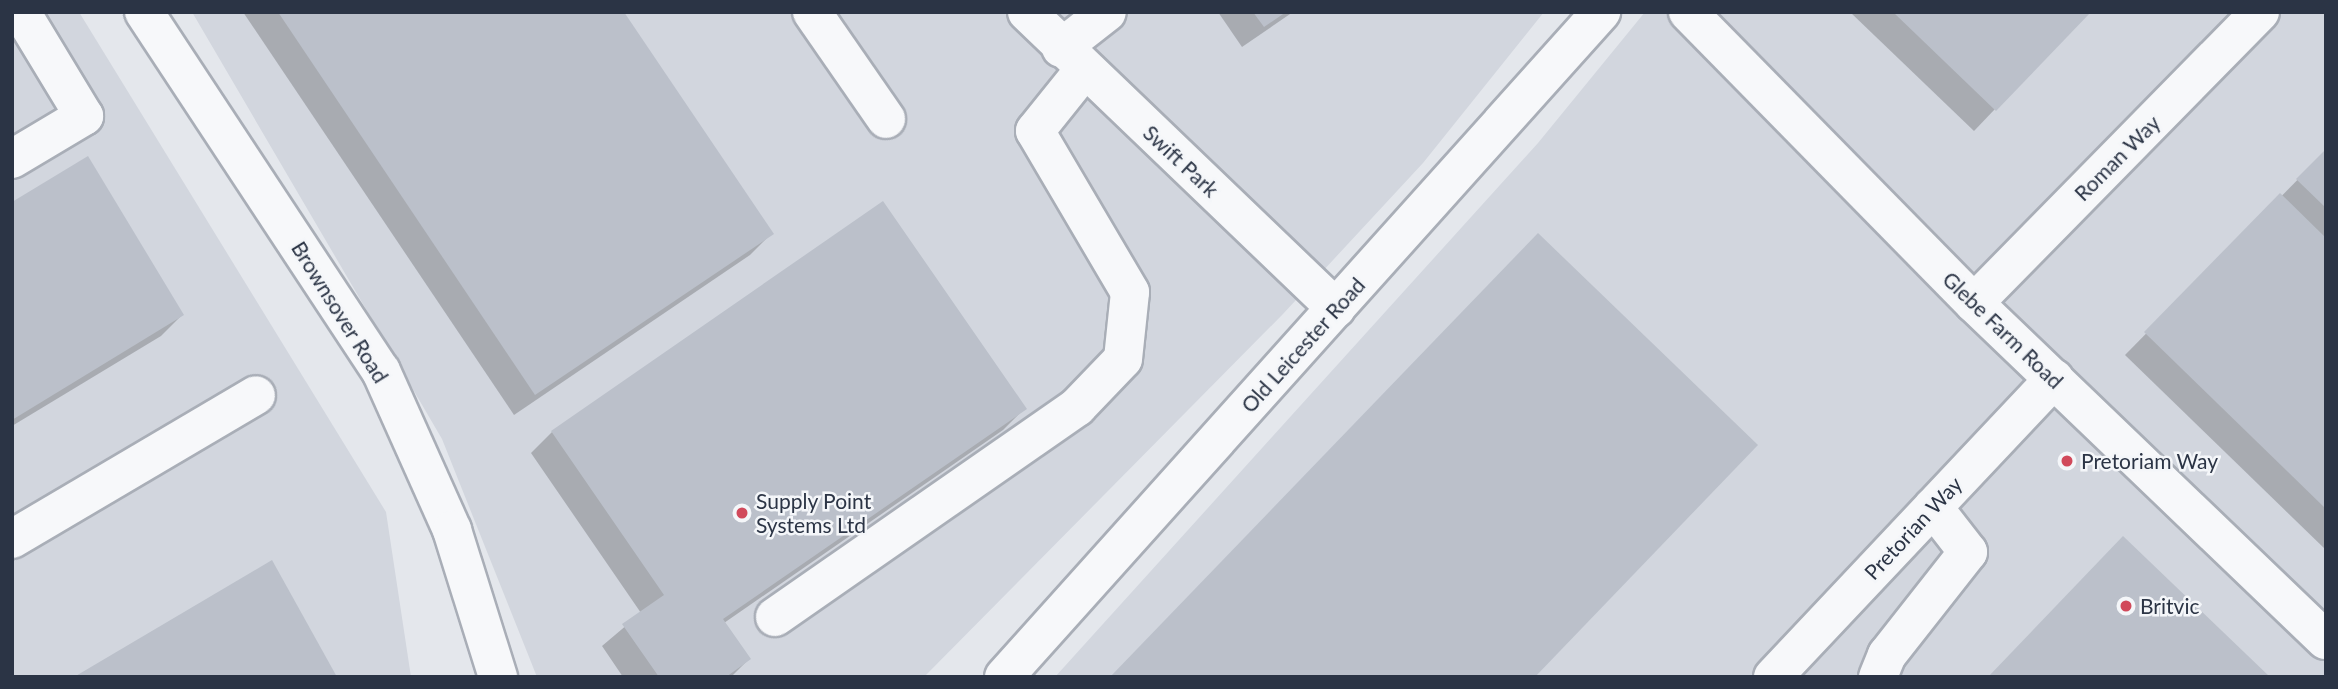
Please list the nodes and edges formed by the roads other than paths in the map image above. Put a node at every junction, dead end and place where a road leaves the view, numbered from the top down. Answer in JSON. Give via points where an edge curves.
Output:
{"nodes":[{"id":1,"x":21,"y":12,"type":"edge"},
{"id":2,"x":144,"y":12,"type":"edge"},
{"id":3,"x":812,"y":12,"type":"edge"},
{"id":4,"x":1027,"y":12,"type":"edge"},
{"id":5,"x":1107,"y":12,"type":"edge"},
{"id":6,"x":1601,"y":12,"type":"edge"},
{"id":7,"x":1688,"y":12,"type":"edge"},
{"id":8,"x":2260,"y":12,"type":"edge"},
{"id":9,"x":1073,"y":59,"type":"junction"},
{"id":10,"x":886,"y":119,"type":"dead end"},
{"id":11,"x":12,"y":159,"type":"edge"},
{"id":12,"x":1974,"y":303,"type":"junction"},
{"id":13,"x":1336,"y":308,"type":"junction"},
{"id":14,"x":2054,"y":379,"type":"junction"},
{"id":15,"x":256,"y":395,"type":"dead end"},
{"id":16,"x":1933,"y":507,"type":"junction"},
{"id":17,"x":12,"y":539,"type":"edge"},
{"id":18,"x":775,"y":617,"type":"dead end"},
{"id":19,"x":2326,"y":640,"type":"edge"},
{"id":20,"x":498,"y":677,"type":"edge"},
{"id":21,"x":1004,"y":677,"type":"edge"},
{"id":22,"x":1773,"y":677,"type":"edge"},
{"id":23,"x":1878,"y":677,"type":"edge"}],
"edges":[{"from":1,"to":11,"type":"street","via":[[84,116]]},
{"from":2,"to":20,"type":"street","name":"Brownsover Road","via":[[381,371],[452,530]]},
{"from":3,"to":10,"type":"street"},
{"from":4,"to":9,"type":"street","name":"Swift Park"},
{"from":5,"to":9,"type":"street"},
{"from":6,"to":13,"type":"street","name":"Old Leicester Road"},
{"from":7,"to":12,"type":"street","name":"Glebe Farm Road"},
{"from":8,"to":12,"type":"street","name":"Roman Way"},
{"from":9,"to":13,"type":"street","name":"Swift Park"},
{"from":9,"to":18,"type":"street","via":[[1035,131],[1130,292],[1124,359],[1077,407]]},
{"from":12,"to":14,"type":"street","name":"Glebe Farm Road"},
{"from":13,"to":21,"type":"street","name":"Old Leicester Road"},
{"from":14,"to":16,"type":"street","name":"Pretorian Way"},
{"from":14,"to":19,"type":"street","name":"Glebe Farm Road"},
{"from":15,"to":17,"type":"street"},
{"from":16,"to":22,"type":"street","name":"Pretorian Way"},
{"from":16,"to":23,"type":"street","via":[[1968,552],[1887,655]]}]}
